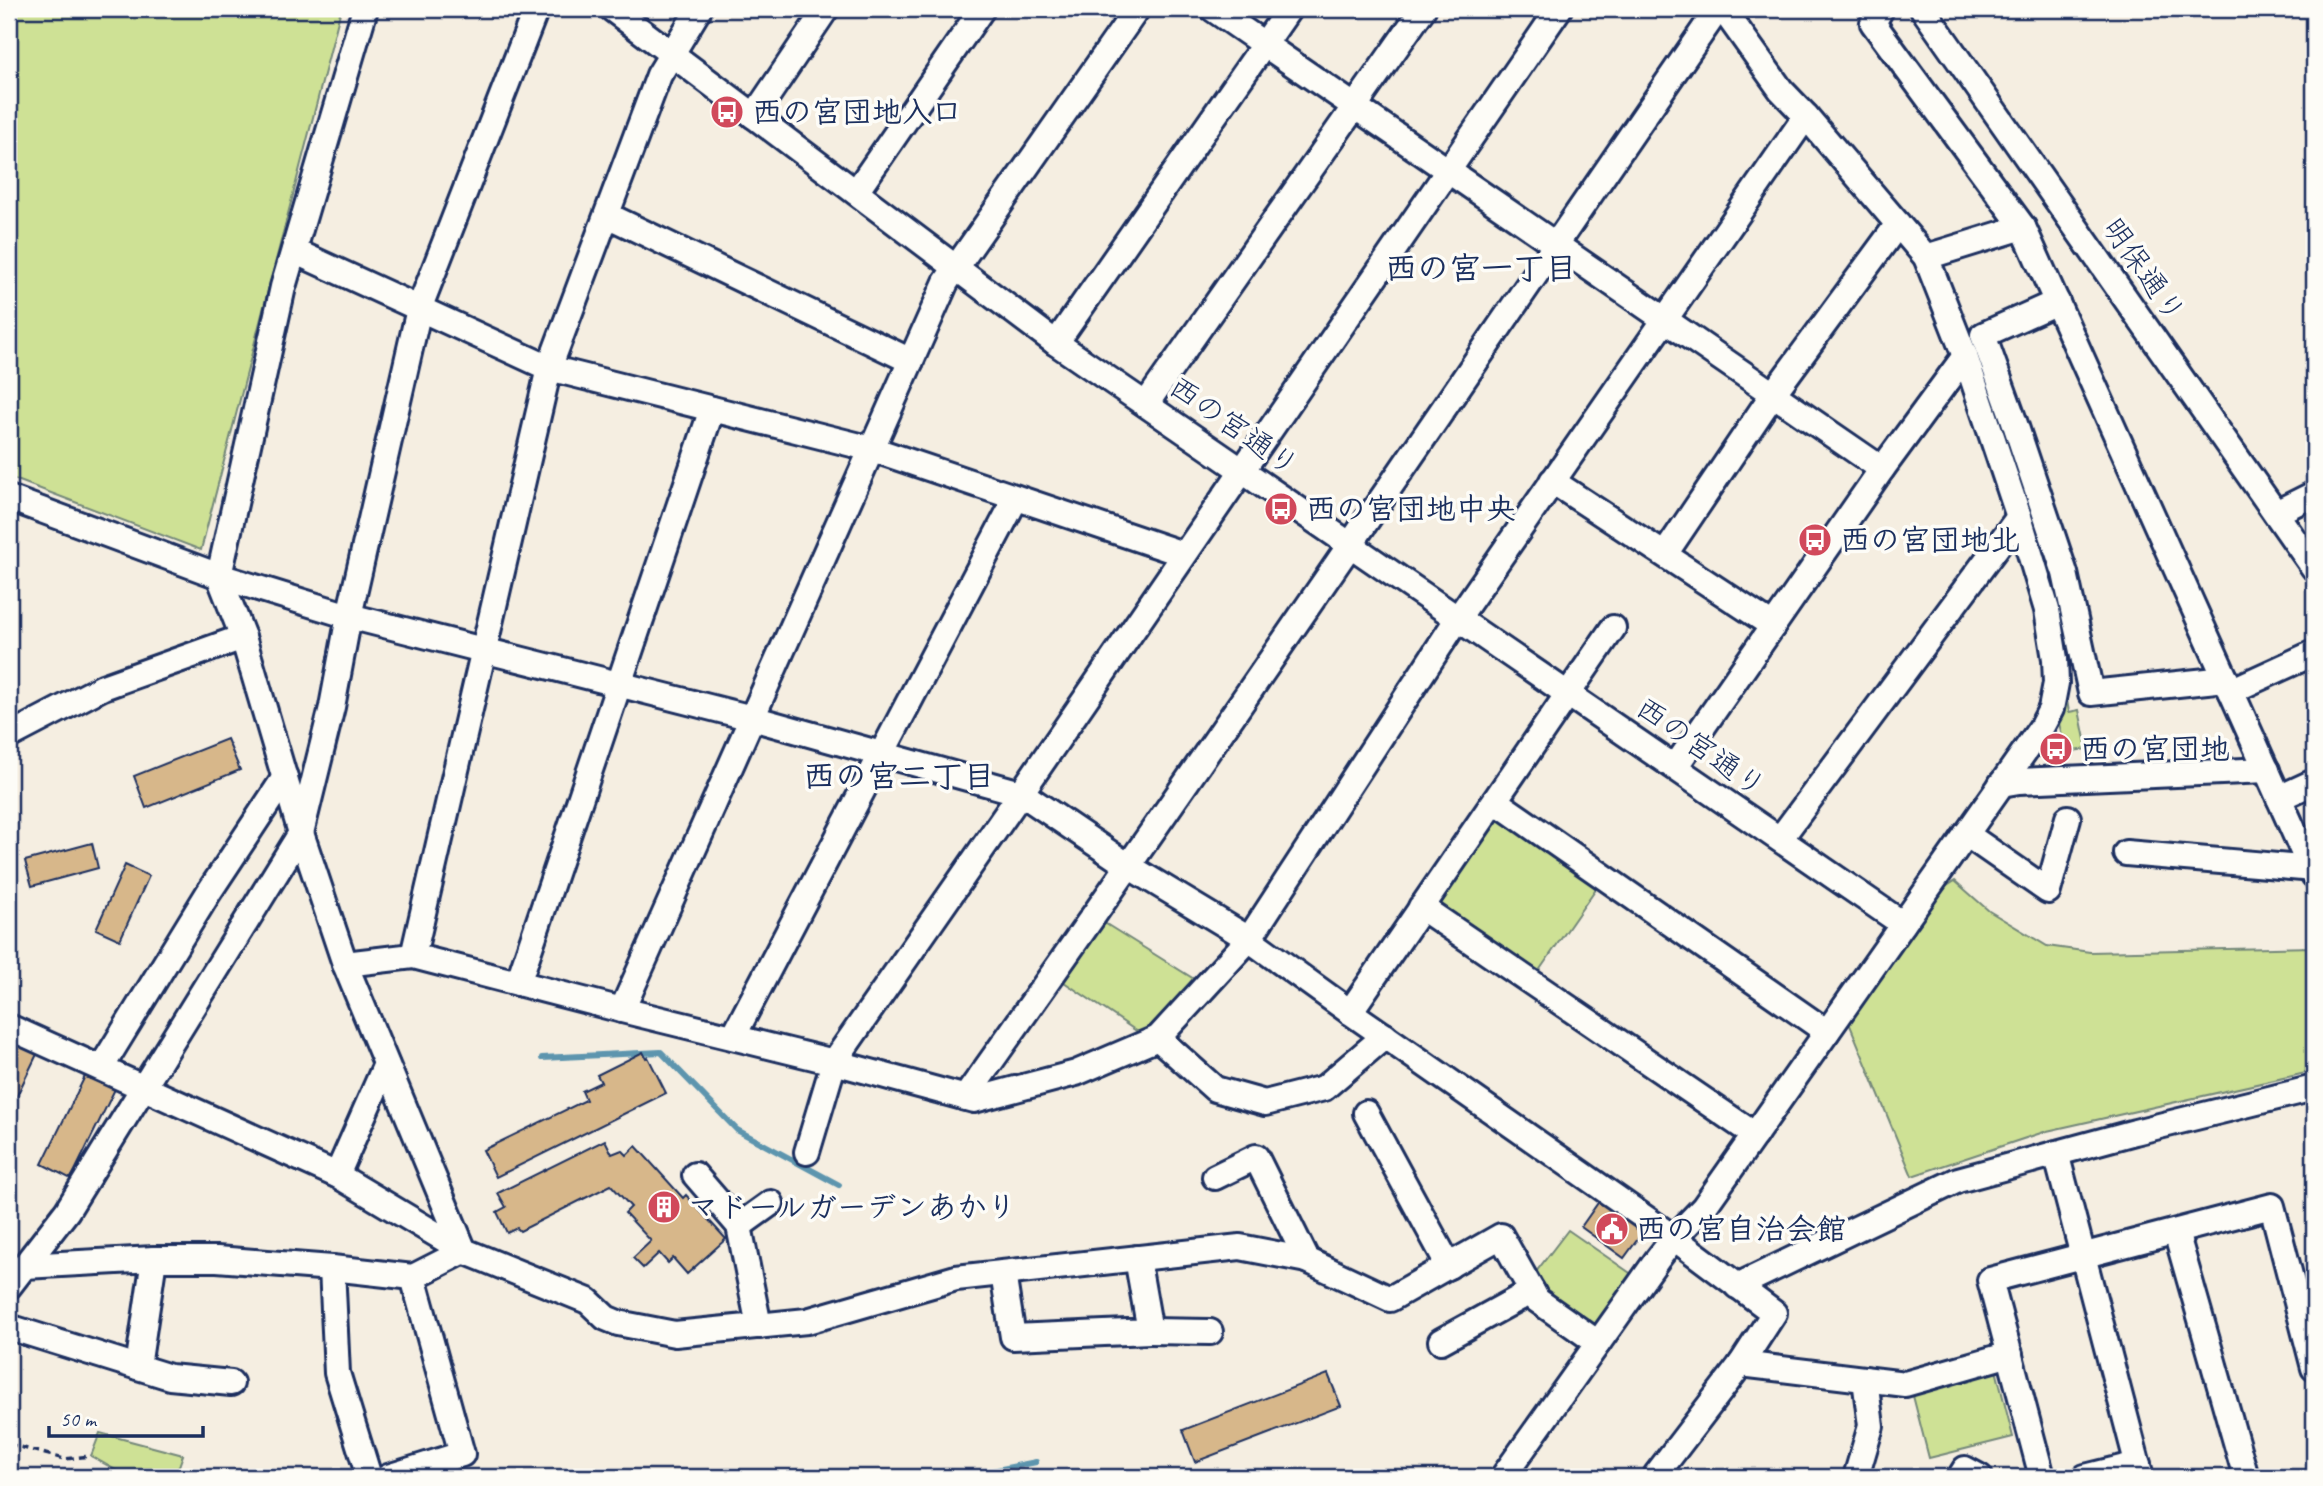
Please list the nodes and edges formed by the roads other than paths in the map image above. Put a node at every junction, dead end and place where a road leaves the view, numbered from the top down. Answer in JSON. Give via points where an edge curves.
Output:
{"nodes":[{"id":1,"x":365,"y":9,"type":"edge"},
{"id":2,"x":536,"y":9,"type":"edge"},
{"id":3,"x":612,"y":9,"type":"edge"},
{"id":4,"x":699,"y":9,"type":"edge"},
{"id":5,"x":826,"y":9,"type":"edge"},
{"id":6,"x":982,"y":9,"type":"edge"},
{"id":7,"x":1138,"y":9,"type":"edge"},
{"id":8,"x":1213,"y":9,"type":"edge"},
{"id":9,"x":1289,"y":9,"type":"edge"},
{"id":10,"x":1423,"y":9,"type":"edge"},
{"id":11,"x":1559,"y":9,"type":"edge"},
{"id":12,"x":1717,"y":9,"type":"edge"},
{"id":13,"x":1723,"y":9,"type":"edge"},
{"id":14,"x":1881,"y":9,"type":"edge"},
{"id":15,"x":1923,"y":9,"type":"edge"},
{"id":16,"x":1264,"y":44,"type":"junction"},
{"id":17,"x":671,"y":54,"type":"junction"},
{"id":18,"x":1356,"y":107,"type":"junction"},
{"id":19,"x":754,"y":116,"type":"junction"},
{"id":20,"x":1806,"y":116,"type":"junction"},
{"id":21,"x":1447,"y":170,"type":"junction"},
{"id":22,"x":856,"y":192,"type":"junction"},
{"id":23,"x":607,"y":215,"type":"junction"},
{"id":24,"x":1898,"y":224,"type":"junction"},
{"id":25,"x":2024,"y":227,"type":"junction"},
{"id":26,"x":1555,"y":243,"type":"junction"},
{"id":27,"x":294,"y":251,"type":"junction"},
{"id":28,"x":1926,"y":257,"type":"junction"},
{"id":29,"x":956,"y":268,"type":"junction"},
{"id":30,"x":2057,"y":302,"type":"junction"},
{"id":31,"x":419,"y":309,"type":"junction"},
{"id":32,"x":1665,"y":318,"type":"junction"},
{"id":33,"x":1056,"y":343,"type":"junction"},
{"id":34,"x":1965,"y":356,"type":"junction"},
{"id":35,"x":911,"y":361,"type":"junction"},
{"id":36,"x":549,"y":368,"type":"junction"},
{"id":37,"x":1773,"y":394,"type":"junction"},
{"id":38,"x":1146,"y":404,"type":"junction"},
{"id":39,"x":712,"y":409,"type":"junction"},
{"id":40,"x":872,"y":449,"type":"junction"},
{"id":41,"x":1241,"y":469,"type":"junction"},
{"id":42,"x":1882,"y":469,"type":"junction"},
{"id":43,"x":1552,"y":481,"type":"junction"},
{"id":44,"x":2314,"y":494,"type":"edge"},
{"id":45,"x":9,"y":498,"type":"edge"},
{"id":46,"x":1016,"y":498,"type":"junction"},
{"id":47,"x":2276,"y":513,"type":"junction"},
{"id":48,"x":2019,"y":517,"type":"junction"},
{"id":49,"x":1349,"y":543,"type":"junction"},
{"id":50,"x":1183,"y":554,"type":"junction"},
{"id":51,"x":1665,"y":554,"type":"junction"},
{"id":52,"x":2314,"y":568,"type":"edge"},
{"id":53,"x":219,"y":576,"type":"junction"},
{"id":54,"x":349,"y":616,"type":"junction"},
{"id":55,"x":1458,"y":618,"type":"junction"},
{"id":56,"x":1773,"y":626,"type":"junction"},
{"id":57,"x":1613,"y":628,"type":"dead end"},
{"id":58,"x":243,"y":637,"type":"junction"},
{"id":59,"x":484,"y":650,"type":"junction"},
{"id":60,"x":2314,"y":653,"type":"edge"},
{"id":61,"x":620,"y":685,"type":"junction"},
{"id":62,"x":2228,"y":685,"type":"junction"},
{"id":63,"x":1567,"y":693,"type":"junction"},
{"id":64,"x":752,"y":718,"type":"junction"},
{"id":65,"x":9,"y":736,"type":"edge"},
{"id":66,"x":883,"y":755,"type":"junction"},
{"id":67,"x":1675,"y":767,"type":"junction"},
{"id":68,"x":2267,"y":770,"type":"junction"},
{"id":69,"x":285,"y":777,"type":"junction"},
{"id":70,"x":2314,"y":782,"type":"edge"},
{"id":71,"x":2001,"y":785,"type":"junction"},
{"id":72,"x":1021,"y":793,"type":"junction"},
{"id":73,"x":2279,"y":798,"type":"junction"},
{"id":74,"x":1495,"y":801,"type":"junction"},
{"id":75,"x":2068,"y":818,"type":"dead end"},
{"id":76,"x":301,"y":833,"type":"junction"},
{"id":77,"x":1966,"y":834,"type":"junction"},
{"id":78,"x":1780,"y":839,"type":"junction"},
{"id":79,"x":2126,"y":853,"type":"dead end"},
{"id":80,"x":1130,"y":867,"type":"junction"},
{"id":81,"x":2313,"y":872,"type":"edge"},
{"id":82,"x":1421,"y":907,"type":"junction"},
{"id":83,"x":1903,"y":924,"type":"junction"},
{"id":84,"x":1249,"y":939,"type":"junction"},
{"id":85,"x":413,"y":956,"type":"junction"},
{"id":86,"x":345,"y":964,"type":"junction"},
{"id":87,"x":518,"y":983,"type":"junction"},
{"id":88,"x":622,"y":1010,"type":"junction"},
{"id":89,"x":1350,"y":1012,"type":"junction"},
{"id":90,"x":9,"y":1027,"type":"edge"},
{"id":91,"x":1827,"y":1032,"type":"junction"},
{"id":92,"x":1385,"y":1036,"type":"junction"},
{"id":93,"x":733,"y":1037,"type":"junction"},
{"id":94,"x":1158,"y":1038,"type":"junction"},
{"id":95,"x":834,"y":1062,"type":"junction"},
{"id":96,"x":386,"y":1064,"type":"junction"},
{"id":97,"x":101,"y":1068,"type":"junction"},
{"id":98,"x":144,"y":1087,"type":"junction"},
{"id":99,"x":2314,"y":1088,"type":"edge"},
{"id":100,"x":965,"y":1098,"type":"junction"},
{"id":101,"x":1366,"y":1113,"type":"dead end"},
{"id":102,"x":1755,"y":1135,"type":"junction"},
{"id":103,"x":807,"y":1152,"type":"dead end"},
{"id":104,"x":2056,"y":1153,"type":"junction"},
{"id":105,"x":337,"y":1175,"type":"junction"},
{"id":106,"x":695,"y":1175,"type":"dead end"},
{"id":107,"x":1214,"y":1177,"type":"dead end"},
{"id":108,"x":771,"y":1203,"type":"dead end"},
{"id":109,"x":739,"y":1226,"type":"junction"},
{"id":110,"x":2176,"y":1232,"type":"junction"},
{"id":111,"x":1674,"y":1238,"type":"junction"},
{"id":112,"x":464,"y":1251,"type":"junction"},
{"id":113,"x":2084,"y":1257,"type":"junction"},
{"id":114,"x":1137,"y":1258,"type":"junction"},
{"id":115,"x":154,"y":1259,"type":"junction"},
{"id":116,"x":1307,"y":1260,"type":"junction"},
{"id":117,"x":24,"y":1266,"type":"junction"},
{"id":118,"x":1449,"y":1266,"type":"junction"},
{"id":119,"x":332,"y":1268,"type":"junction"},
{"id":120,"x":1003,"y":1273,"type":"junction"},
{"id":121,"x":413,"y":1277,"type":"junction"},
{"id":122,"x":9,"y":1286,"type":"edge"},
{"id":123,"x":1737,"y":1286,"type":"junction"},
{"id":124,"x":1532,"y":1291,"type":"junction"},
{"id":125,"x":759,"y":1326,"type":"junction"},
{"id":126,"x":9,"y":1327,"type":"edge"},
{"id":127,"x":1150,"y":1331,"type":"junction"},
{"id":128,"x":1210,"y":1332,"type":"dead end"},
{"id":129,"x":1441,"y":1340,"type":"dead end"},
{"id":130,"x":1598,"y":1343,"type":"junction"},
{"id":131,"x":2010,"y":1354,"type":"junction"},
{"id":132,"x":2313,"y":1357,"type":"edge"},
{"id":133,"x":1741,"y":1364,"type":"junction"},
{"id":134,"x":138,"y":1367,"type":"junction"},
{"id":135,"x":1865,"y":1379,"type":"junction"},
{"id":136,"x":231,"y":1383,"type":"dead end"},
{"id":137,"x":2139,"y":1471,"type":"edge"},
{"id":138,"x":1656,"y":1475,"type":"dead end"},
{"id":139,"x":369,"y":1477,"type":"edge"},
{"id":140,"x":388,"y":1477,"type":"edge"},
{"id":141,"x":1503,"y":1477,"type":"edge"},
{"id":142,"x":1856,"y":1477,"type":"edge"},
{"id":143,"x":1960,"y":1477,"type":"edge"},
{"id":144,"x":1980,"y":1477,"type":"edge"},
{"id":145,"x":2042,"y":1477,"type":"edge"},
{"id":146,"x":2085,"y":1477,"type":"edge"},
{"id":147,"x":2246,"y":1477,"type":"edge"}],
"edges":[{"from":1,"to":27,"type":"street"},
{"from":2,"to":31,"type":"street"},
{"from":3,"to":17,"type":"street","name":"西の宮通り"},
{"from":4,"to":17,"type":"street"},
{"from":5,"to":19,"type":"street"},
{"from":6,"to":22,"type":"street"},
{"from":7,"to":29,"type":"street"},
{"from":8,"to":16,"type":"street"},
{"from":9,"to":16,"type":"street"},
{"from":10,"to":18,"type":"street"},
{"from":11,"to":21,"type":"street"},
{"from":12,"to":26,"type":"street"},
{"from":13,"to":20,"type":"street","via":[[1781,90]]},
{"from":14,"to":25,"type":"street","via":[[1873,23]]},
{"from":15,"to":47,"type":"street","name":"明保通り"},
{"from":16,"to":18,"type":"street"},
{"from":16,"to":33,"type":"street"},
{"from":17,"to":19,"type":"street","name":"西の宮通り"},
{"from":17,"to":23,"type":"street"},
{"from":18,"to":21,"type":"street"},
{"from":18,"to":38,"type":"street"},
{"from":19,"to":22,"type":"street","name":"西の宮通り"},
{"from":20,"to":24,"type":"street"},
{"from":20,"to":32,"type":"street"},
{"from":21,"to":26,"type":"street"},
{"from":21,"to":41,"type":"street"},
{"from":22,"to":29,"type":"street","name":"西の宮通り"},
{"from":23,"to":35,"type":"street"},
{"from":23,"to":36,"type":"street"},
{"from":24,"to":28,"type":"street"},
{"from":24,"to":37,"type":"street"},
{"from":25,"to":28,"type":"street"},
{"from":25,"to":30,"type":"street"},
{"from":26,"to":32,"type":"street"},
{"from":26,"to":49,"type":"street"},
{"from":27,"to":31,"type":"street"},
{"from":27,"to":53,"type":"street"},
{"from":28,"to":34,"type":"street"},
{"from":29,"to":33,"type":"street","name":"西の宮通り"},
{"from":29,"to":35,"type":"street"},
{"from":30,"to":62,"type":"street"},
{"from":30,"to":62,"type":"street","via":[[1983,335],[2065,573],[2091,693]]},
{"from":31,"to":36,"type":"street"},
{"from":31,"to":54,"type":"street"},
{"from":32,"to":37,"type":"street"},
{"from":32,"to":43,"type":"street"},
{"from":33,"to":38,"type":"street","name":"西の宮通り"},
{"from":34,"to":42,"type":"street"},
{"from":34,"to":48,"type":"street"},
{"from":35,"to":40,"type":"street"},
{"from":36,"to":39,"type":"street"},
{"from":36,"to":59,"type":"street"},
{"from":37,"to":42,"type":"street"},
{"from":37,"to":51,"type":"street"},
{"from":38,"to":41,"type":"street","name":"西の宮通り"},
{"from":39,"to":40,"type":"street"},
{"from":39,"to":61,"type":"street"},
{"from":40,"to":46,"type":"street"},
{"from":40,"to":64,"type":"street"},
{"from":41,"to":49,"type":"street","name":"西の宮通り"},
{"from":41,"to":50,"type":"street"},
{"from":42,"to":56,"type":"street"},
{"from":43,"to":51,"type":"street"},
{"from":43,"to":55,"type":"street"},
{"from":44,"to":47,"type":"street"},
{"from":45,"to":53,"type":"street"},
{"from":46,"to":50,"type":"street"},
{"from":46,"to":66,"type":"street"},
{"from":47,"to":52,"type":"street","name":"明保通り"},
{"from":48,"to":71,"type":"street","via":[[2047,610],[2056,683],[2041,727]]},
{"from":48,"to":78,"type":"street"},
{"from":49,"to":55,"type":"street","name":"西の宮通り"},
{"from":49,"to":80,"type":"street"},
{"from":50,"to":72,"type":"street"},
{"from":51,"to":56,"type":"street"},
{"from":53,"to":54,"type":"street"},
{"from":53,"to":58,"type":"street"},
{"from":54,"to":59,"type":"street"},
{"from":54,"to":76,"type":"street"},
{"from":55,"to":63,"type":"street","name":"西の宮通り"},
{"from":55,"to":84,"type":"street"},
{"from":56,"to":67,"type":"street"},
{"from":57,"to":63,"type":"street"},
{"from":58,"to":65,"type":"street","via":[[103,687]]},
{"from":58,"to":69,"type":"street"},
{"from":59,"to":61,"type":"street"},
{"from":59,"to":85,"type":"street"},
{"from":60,"to":62,"type":"street"},
{"from":61,"to":64,"type":"street"},
{"from":61,"to":87,"type":"street"},
{"from":62,"to":68,"type":"street"},
{"from":63,"to":67,"type":"street","name":"西の宮通り"},
{"from":63,"to":74,"type":"street"},
{"from":64,"to":66,"type":"street"},
{"from":64,"to":88,"type":"street"},
{"from":66,"to":72,"type":"street"},
{"from":66,"to":93,"type":"street"},
{"from":67,"to":78,"type":"street","name":"西の宮通り"},
{"from":68,"to":71,"type":"street"},
{"from":68,"to":73,"type":"street"},
{"from":69,"to":76,"type":"street"},
{"from":69,"to":97,"type":"street"},
{"from":70,"to":73,"type":"street"},
{"from":71,"to":77,"type":"street"},
{"from":72,"to":80,"type":"street"},
{"from":72,"to":95,"type":"street"},
{"from":73,"to":81,"type":"street"},
{"from":74,"to":82,"type":"street"},
{"from":74,"to":91,"type":"street"},
{"from":75,"to":77,"type":"street","via":[[2048,891]]},
{"from":76,"to":86,"type":"street"},
{"from":76,"to":98,"type":"street"},
{"from":77,"to":83,"type":"street"},
{"from":78,"to":83,"type":"street","name":"西の宮通り"},
{"from":79,"to":81,"type":"street"},
{"from":80,"to":84,"type":"street"},
{"from":80,"to":100,"type":"street"},
{"from":82,"to":89,"type":"street"},
{"from":82,"to":102,"type":"street"},
{"from":83,"to":91,"type":"street"},
{"from":84,"to":89,"type":"street"},
{"from":84,"to":94,"type":"street"},
{"from":85,"to":86,"type":"street"},
{"from":85,"to":87,"type":"street"},
{"from":86,"to":96,"type":"street"},
{"from":87,"to":88,"type":"street"},
{"from":88,"to":93,"type":"street"},
{"from":89,"to":92,"type":"street"},
{"from":90,"to":97,"type":"street"},
{"from":91,"to":102,"type":"street"},
{"from":92,"to":94,"type":"street","via":[[1324,1088],[1265,1102],[1215,1089]]},
{"from":92,"to":111,"type":"street"},
{"from":93,"to":95,"type":"street"},
{"from":94,"to":100,"type":"street","via":[[1076,1073],[974,1100]]},
{"from":95,"to":100,"type":"street"},
{"from":95,"to":103,"type":"street"},
{"from":96,"to":105,"type":"street"},
{"from":96,"to":112,"type":"street"},
{"from":97,"to":98,"type":"street"},
{"from":98,"to":105,"type":"street"},
{"from":98,"to":117,"type":"street","via":[[67,1211]]},
{"from":99,"to":104,"type":"street"},
{"from":101,"to":118,"type":"street"},
{"from":102,"to":111,"type":"street","via":[[1704,1207]]},
{"from":104,"to":113,"type":"street"},
{"from":104,"to":123,"type":"street","via":[[1958,1180]]},
{"from":105,"to":112,"type":"street"},
{"from":106,"to":109,"type":"street"},
{"from":107,"to":116,"type":"street","via":[[1256,1157]]},
{"from":108,"to":109,"type":"street"},
{"from":109,"to":125,"type":"street"},
{"from":110,"to":113,"type":"street"},
{"from":110,"to":132,"type":"street","via":[[2272,1206]]},
{"from":110,"to":147,"type":"street"},
{"from":111,"to":123,"type":"street"},
{"from":111,"to":130,"type":"street"},
{"from":112,"to":121,"type":"street"},
{"from":112,"to":125,"type":"street","via":[[588,1301],[618,1323],[675,1334]]},
{"from":113,"to":131,"type":"street","via":[[1990,1280]]},
{"from":113,"to":137,"type":"street"},
{"from":114,"to":116,"type":"street","via":[[1240,1247]]},
{"from":114,"to":120,"type":"street"},
{"from":114,"to":127,"type":"street"},
{"from":115,"to":117,"type":"street"},
{"from":115,"to":119,"type":"street"},
{"from":115,"to":134,"type":"street"},
{"from":116,"to":118,"type":"street","via":[[1390,1299]]},
{"from":117,"to":122,"type":"street"},
{"from":118,"to":124,"type":"street","via":[[1501,1236]]},
{"from":119,"to":121,"type":"street"},
{"from":119,"to":139,"type":"street","via":[[337,1373]]},
{"from":120,"to":125,"type":"street","via":[[956,1278],[807,1321]]},
{"from":120,"to":127,"type":"street","via":[[1013,1337]]},
{"from":121,"to":140,"type":"street","via":[[462,1454]]},
{"from":123,"to":133,"type":"street","via":[[1774,1313]]},
{"from":124,"to":129,"type":"street"},
{"from":124,"to":130,"type":"street","via":[[1537,1300]]},
{"from":126,"to":134,"type":"street"},
{"from":127,"to":128,"type":"street"},
{"from":130,"to":141,"type":"street"},
{"from":131,"to":135,"type":"street","via":[[1905,1384]]},
{"from":131,"to":145,"type":"street"},
{"from":133,"to":135,"type":"street"},
{"from":133,"to":138,"type":"street"},
{"from":134,"to":136,"type":"street","via":[[170,1377]]},
{"from":135,"to":142,"type":"street","via":[[1871,1426]]},
{"from":137,"to":146,"type":"street"},
{"from":143,"to":144,"type":"street","via":[[1965,1469]]}]}
